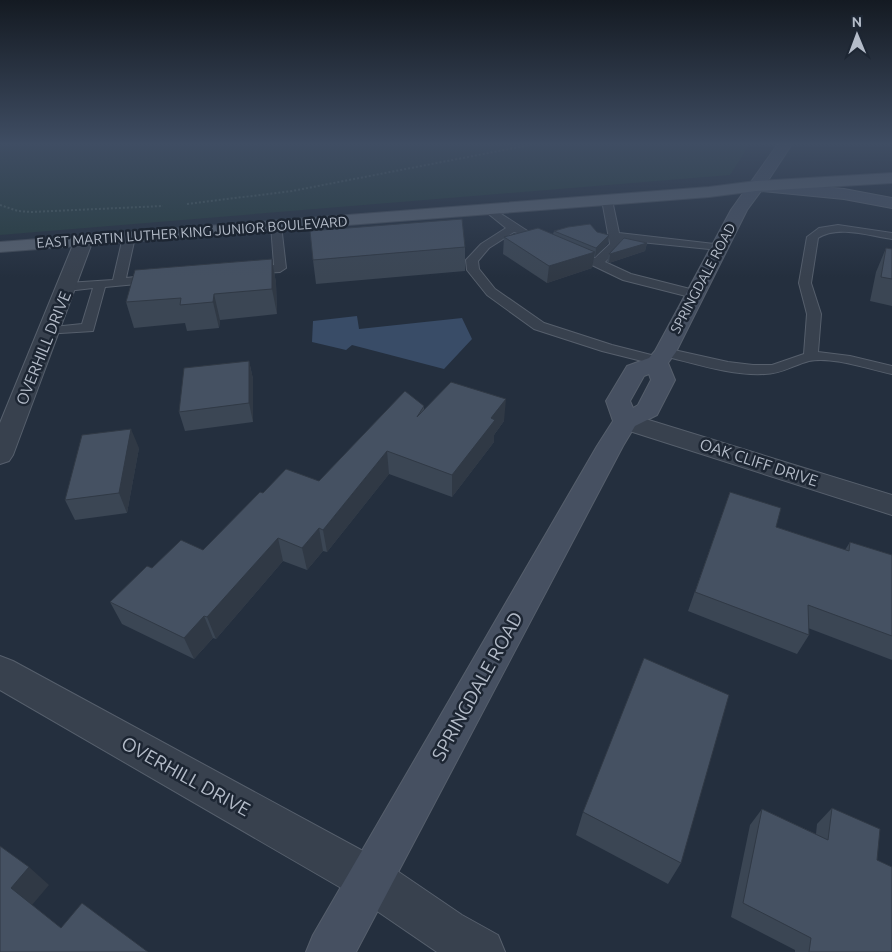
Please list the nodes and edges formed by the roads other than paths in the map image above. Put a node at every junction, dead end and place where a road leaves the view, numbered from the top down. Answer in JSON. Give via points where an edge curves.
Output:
{"nodes":[{"id":1,"x":730,"y":188,"type":"edge"},
{"id":2,"x":754,"y":188,"type":"edge"},
{"id":3,"x":783,"y":188,"type":"edge"},
{"id":4,"x":607,"y":200,"type":"junction"},
{"id":5,"x":892,"y":203,"type":"edge"},
{"id":6,"x":489,"y":209,"type":"junction"},
{"id":7,"x":276,"y":225,"type":"junction"},
{"id":8,"x":513,"y":228,"type":"junction"},
{"id":9,"x":531,"y":235,"type":"edge"},
{"id":10,"x":615,"y":236,"type":"junction"},
{"id":11,"x":892,"y":236,"type":"edge"},
{"id":12,"x":129,"y":237,"type":"junction"},
{"id":13,"x":84,"y":240,"type":"junction"},
{"id":14,"x":0,"y":247,"type":"edge"},
{"id":15,"x":562,"y":247,"type":"edge"},
{"id":16,"x":719,"y":247,"type":"junction"},
{"id":17,"x":597,"y":263,"type":"junction"},
{"id":18,"x":242,"y":272,"type":"edge"},
{"id":19,"x":166,"y":278,"type":"edge"},
{"id":20,"x":119,"y":282,"type":"junction"},
{"id":21,"x":100,"y":284,"type":"junction"},
{"id":22,"x":67,"y":287,"type":"junction"},
{"id":23,"x":694,"y":294,"type":"junction"},
{"id":24,"x":49,"y":331,"type":"junction"},
{"id":25,"x":811,"y":356,"type":"junction"},
{"id":26,"x":660,"y":359,"type":"junction"},
{"id":27,"x":892,"y":370,"type":"edge"},
{"id":28,"x":626,"y":421,"type":"junction"},
{"id":29,"x":0,"y":455,"type":"edge"},
{"id":30,"x":892,"y":505,"type":"edge"},
{"id":31,"x":0,"y":672,"type":"edge"},
{"id":32,"x":371,"y":880,"type":"junction"},
{"id":33,"x":330,"y":952,"type":"edge"},
{"id":34,"x":481,"y":952,"type":"edge"}],
"edges":[{"from":1,"to":4,"type":"main road","name":"EAST MARTIN LUTHER KING JUNIOR BOULEVARD"},
{"from":2,"to":16,"type":"main road","name":"SPRINGDALE ROAD"},
{"from":3,"to":5,"type":"main road","via":[[844,194]]},
{"from":4,"to":6,"type":"main road","name":"EAST MARTIN LUTHER KING JUNIOR BOULEVARD"},
{"from":4,"to":10,"type":"lane"},
{"from":6,"to":7,"type":"main road","name":"EAST MARTIN LUTHER KING JUNIOR BOULEVARD"},
{"from":6,"to":8,"type":"lane"},
{"from":7,"to":12,"type":"main road","name":"EAST MARTIN LUTHER KING JUNIOR BOULEVARD"},
{"from":7,"to":18,"type":"lane","via":[[280,268]]},
{"from":8,"to":9,"type":"lane"},
{"from":8,"to":26,"type":"lane","via":[[485,246],[472,260],[473,270],[491,292],[539,326],[607,348]]},
{"from":10,"to":16,"type":"lane"},
{"from":10,"to":17,"type":"lane","via":[[616,244]]},
{"from":11,"to":25,"type":"lane","via":[[838,228],[824,230],[813,237],[805,284],[814,314]]},
{"from":12,"to":13,"type":"main road","name":"EAST MARTIN LUTHER KING JUNIOR BOULEVARD"},
{"from":12,"to":20,"type":"lane"},
{"from":13,"to":14,"type":"main road","name":"EAST MARTIN LUTHER KING JUNIOR BOULEVARD"},
{"from":13,"to":22,"type":"street","name":"OVERHILL DRIVE"},
{"from":15,"to":17,"type":"lane"},
{"from":16,"to":23,"type":"main road","name":"SPRINGDALE ROAD"},
{"from":17,"to":23,"type":"lane","via":[[627,276]]},
{"from":19,"to":20,"type":"lane"},
{"from":20,"to":21,"type":"lane"},
{"from":21,"to":22,"type":"lane"},
{"from":21,"to":24,"type":"lane","via":[[88,328]]},
{"from":22,"to":24,"type":"street","name":"OVERHILL DRIVE"},
{"from":23,"to":26,"type":"main road","name":"SPRINGDALE ROAD"},
{"from":24,"to":29,"type":"street","name":"OVERHILL DRIVE"},
{"from":25,"to":26,"type":"lane","via":[[766,370]]},
{"from":25,"to":27,"type":"lane","via":[[846,359]]},
{"from":26,"to":28,"type":"main road","via":[[663,380],[648,410]]},
{"from":28,"to":30,"type":"street","name":"OAK CLIFF DRIVE"},
{"from":28,"to":32,"type":"main road","name":"SPRINGDALE ROAD"},
{"from":31,"to":32,"type":"street","name":"OVERHILL DRIVE"},
{"from":32,"to":33,"type":"main road","name":"SPRINGDALE ROAD"},
{"from":32,"to":34,"type":"street","name":"OVERHILL DRIVE"}]}
